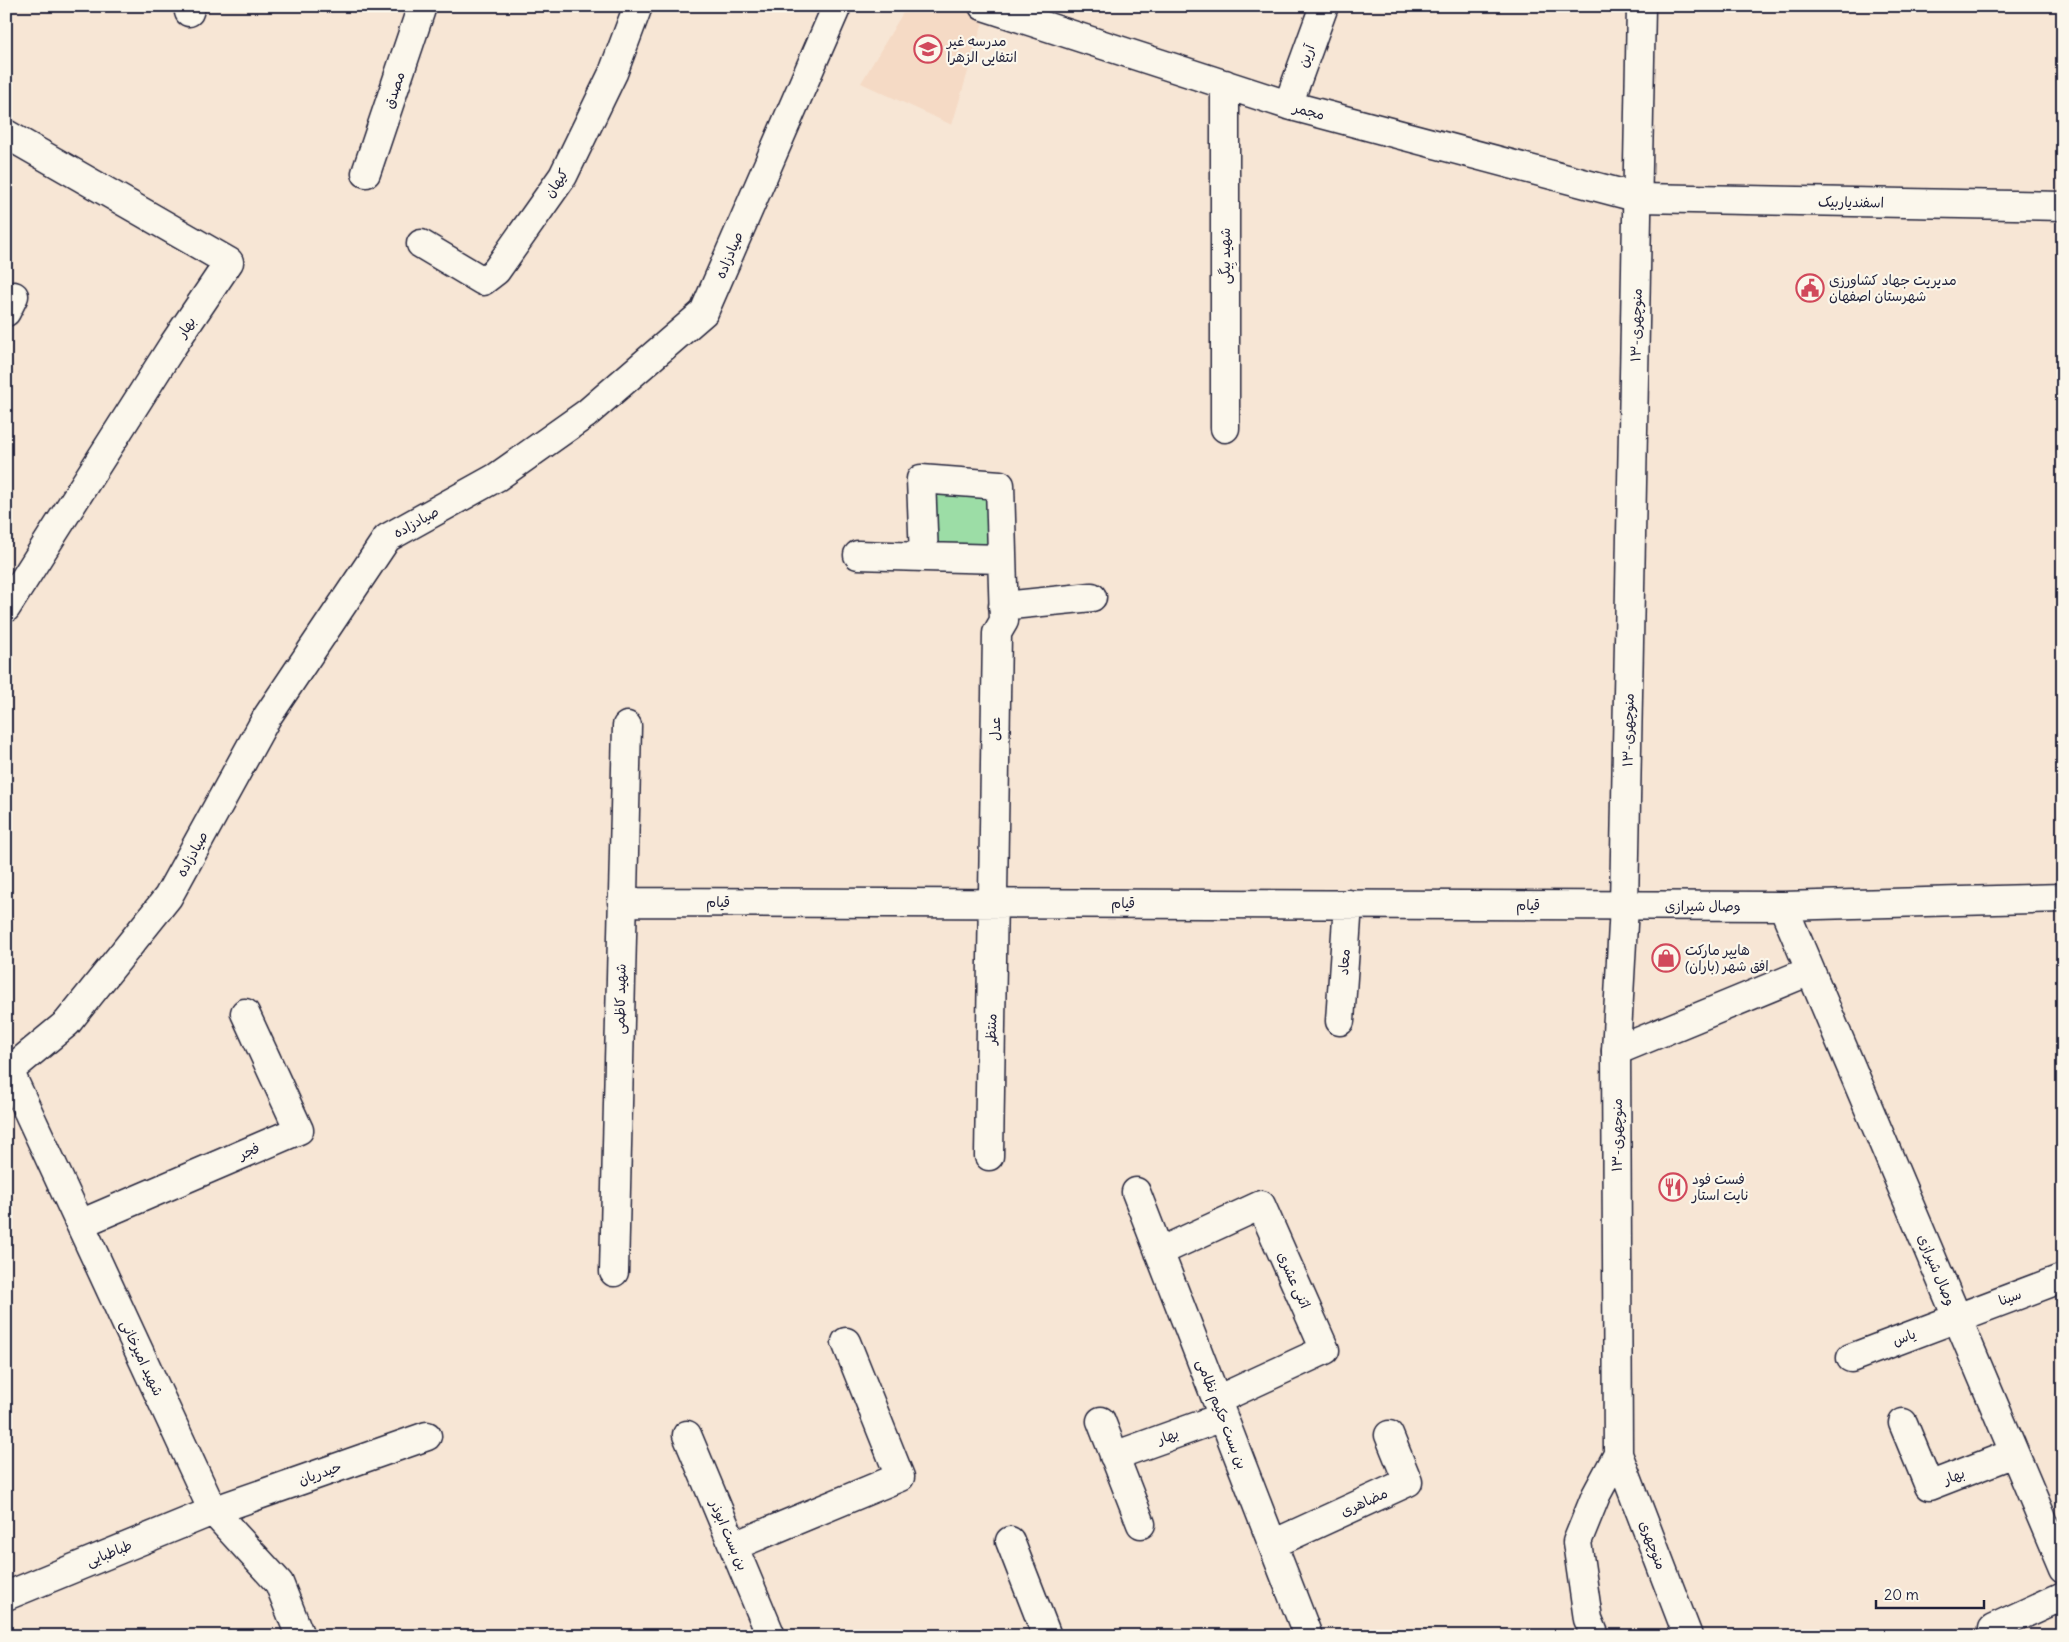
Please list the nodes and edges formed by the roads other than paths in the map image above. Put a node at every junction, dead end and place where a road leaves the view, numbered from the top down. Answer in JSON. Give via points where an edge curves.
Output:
{"nodes":[{"id":1,"x":422,"y":6,"type":"edge"},
{"id":2,"x":638,"y":6,"type":"edge"},
{"id":3,"x":837,"y":6,"type":"edge"},
{"id":4,"x":983,"y":6,"type":"edge"},
{"id":5,"x":1324,"y":6,"type":"edge"},
{"id":6,"x":1641,"y":6,"type":"edge"},
{"id":7,"x":1225,"y":84,"type":"junction"},
{"id":8,"x":1288,"y":105,"type":"junction"},
{"id":9,"x":6,"y":134,"type":"edge"},
{"id":10,"x":366,"y":173,"type":"dead end"},
{"id":11,"x":1639,"y":198,"type":"junction"},
{"id":12,"x":2063,"y":206,"type":"edge"},
{"id":13,"x":420,"y":244,"type":"dead end"},
{"id":14,"x":1225,"y":428,"type":"dead end"},
{"id":15,"x":858,"y":555,"type":"dead end"},
{"id":16,"x":924,"y":557,"type":"junction"},
{"id":17,"x":1002,"y":559,"type":"junction"},
{"id":18,"x":1092,"y":597,"type":"dead end"},
{"id":19,"x":1003,"y":606,"type":"junction"},
{"id":20,"x":6,"y":608,"type":"edge"},
{"id":21,"x":627,"y":726,"type":"dead end"},
{"id":22,"x":2063,"y":898,"type":"edge"},
{"id":23,"x":622,"y":902,"type":"junction"},
{"id":24,"x":993,"y":902,"type":"junction"},
{"id":25,"x":1348,"y":904,"type":"junction"},
{"id":26,"x":1624,"y":906,"type":"junction"},
{"id":27,"x":1783,"y":906,"type":"junction"},
{"id":28,"x":1810,"y":971,"type":"junction"},
{"id":29,"x":245,"y":1013,"type":"dead end"},
{"id":30,"x":1340,"y":1021,"type":"dead end"},
{"id":31,"x":1616,"y":1051,"type":"junction"},
{"id":32,"x":8,"y":1068,"type":"edge"},
{"id":33,"x":989,"y":1156,"type":"dead end"},
{"id":34,"x":1136,"y":1192,"type":"dead end"},
{"id":35,"x":80,"y":1224,"type":"junction"},
{"id":36,"x":1159,"y":1252,"type":"junction"},
{"id":37,"x":614,"y":1272,"type":"dead end"},
{"id":38,"x":2063,"y":1278,"type":"edge"},
{"id":39,"x":1956,"y":1316,"type":"junction"},
{"id":40,"x":846,"y":1342,"type":"dead end"},
{"id":41,"x":1851,"y":1358,"type":"dead end"},
{"id":42,"x":1220,"y":1408,"type":"junction"},
{"id":43,"x":1102,"y":1421,"type":"dead end"},
{"id":44,"x":1903,"y":1423,"type":"dead end"},
{"id":45,"x":687,"y":1435,"type":"dead end"},
{"id":46,"x":1389,"y":1435,"type":"dead end"},
{"id":47,"x":427,"y":1436,"type":"dead end"},
{"id":48,"x":2014,"y":1453,"type":"junction"},
{"id":49,"x":1618,"y":1454,"type":"junction"},
{"id":50,"x":1114,"y":1456,"type":"junction"},
{"id":51,"x":213,"y":1511,"type":"junction"},
{"id":52,"x":1141,"y":1524,"type":"dead end"},
{"id":53,"x":2054,"y":1524,"type":"edge"},
{"id":54,"x":1010,"y":1541,"type":"dead end"},
{"id":55,"x":1273,"y":1544,"type":"junction"},
{"id":56,"x":734,"y":1546,"type":"junction"},
{"id":57,"x":2063,"y":1568,"type":"edge"},
{"id":58,"x":6,"y":1596,"type":"edge"},
{"id":59,"x":2063,"y":1596,"type":"edge"},
{"id":60,"x":1993,"y":1628,"type":"dead end"},
{"id":61,"x":300,"y":1636,"type":"edge"},
{"id":62,"x":772,"y":1636,"type":"edge"},
{"id":63,"x":1047,"y":1636,"type":"edge"},
{"id":64,"x":1308,"y":1636,"type":"edge"},
{"id":65,"x":1595,"y":1636,"type":"edge"},
{"id":66,"x":1688,"y":1636,"type":"edge"}],
"edges":[{"from":1,"to":10,"type":"street","name":"مصدق"},
{"from":2,"to":13,"type":"street","name":"کیهان","via":[[613,74],[563,176],[496,271],[483,281]]},
{"from":3,"to":32,"type":"street","name":"صیادزاده","via":[[704,312],[586,414],[497,477],[387,538],[267,716],[168,897],[67,1023]]},
{"from":4,"to":7,"type":"street","name":"مجمر"},
{"from":5,"to":8,"type":"street","name":"آرین"},
{"from":6,"to":11,"type":"street","name":"۱۳-منوچهری"},
{"from":7,"to":8,"type":"street","name":"مجمر"},
{"from":7,"to":14,"type":"street","name":"شهید بِیگی"},
{"from":8,"to":11,"type":"street","name":"مجمر"},
{"from":9,"to":20,"type":"street","name":"بهار","via":[[229,262]]},
{"from":11,"to":12,"type":"street","name":"اسفندیاربیک"},
{"from":11,"to":26,"type":"street","name":"۱۳-منوچهری"},
{"from":15,"to":16,"type":"street"},
{"from":16,"to":17,"type":"street"},
{"from":16,"to":17,"type":"street","name":"عدل","via":[[921,479],[1000,485]]},
{"from":17,"to":19,"type":"street","name":"عدل"},
{"from":18,"to":19,"type":"street"},
{"from":19,"to":24,"type":"street","name":"عدل","via":[[1004,621],[997,633]]},
{"from":21,"to":23,"type":"street","name":"شهید کاظمی"},
{"from":22,"to":27,"type":"street","name":"وصال شیرازی"},
{"from":23,"to":24,"type":"street","name":"قیام"},
{"from":23,"to":37,"type":"street","name":"شهید کاظمی"},
{"from":24,"to":25,"type":"street","name":"قیام"},
{"from":24,"to":33,"type":"street","name":"منتظر"},
{"from":25,"to":26,"type":"street","name":"قیام"},
{"from":25,"to":30,"type":"street","name":"معاد"},
{"from":26,"to":27,"type":"street","name":"وصال شیرازی"},
{"from":26,"to":31,"type":"street","name":"۱۳-منوچهری"},
{"from":27,"to":28,"type":"street","name":"وصال شیرازی"},
{"from":28,"to":31,"type":"street"},
{"from":28,"to":39,"type":"street","name":"وصال شیرازی"},
{"from":29,"to":35,"type":"street","name":"فجر","via":[[299,1130]]},
{"from":31,"to":49,"type":"street","name":"۱۳-منوچهری"},
{"from":32,"to":35,"type":"street","name":"شهید امیرخانی"},
{"from":34,"to":36,"type":"street","name":"بن بست حکیم نظامی"},
{"from":35,"to":51,"type":"street","name":"شهید امیرخانی"},
{"from":36,"to":42,"type":"street","name":"بن بست حکیم نظامی"},
{"from":36,"to":42,"type":"street","name":"اثنی عشری","via":[[1261,1205],[1325,1350]]},
{"from":38,"to":39,"type":"street","name":"سینا"},
{"from":39,"to":41,"type":"street","name":"یاس"},
{"from":39,"to":48,"type":"street","name":"وصال شیرازی"},
{"from":40,"to":56,"type":"street","via":[[900,1477]]},
{"from":42,"to":50,"type":"street","name":"بهار"},
{"from":42,"to":55,"type":"street","name":"بن بست حکیم نظامی"},
{"from":43,"to":50,"type":"street"},
{"from":44,"to":48,"type":"street","name":"بهار","via":[[1929,1486]]},
{"from":45,"to":56,"type":"street","name":"بن بست ابوذر"},
{"from":46,"to":55,"type":"street","name":"مضاهری","via":[[1408,1482]]},
{"from":47,"to":51,"type":"street","name":"حیدریان"},
{"from":48,"to":53,"type":"street","name":"وصال شیرازی"},
{"from":49,"to":65,"type":"street","via":[[1596,1495],[1577,1542],[1588,1619]]},
{"from":49,"to":66,"type":"street","name":"منوچهری"},
{"from":50,"to":52,"type":"street"},
{"from":51,"to":58,"type":"street","name":"طباطبایی"},
{"from":51,"to":61,"type":"street","name":"شهید امیرخانی","via":[[279,1583]]},
{"from":53,"to":57,"type":"street","name":"وصال شیرازی"},
{"from":54,"to":63,"type":"street"},
{"from":55,"to":64,"type":"street","name":"بن بست حکیم نظامی"},
{"from":56,"to":62,"type":"street","name":"بن بست ابوذر"},
{"from":59,"to":60,"type":"street"}]}
